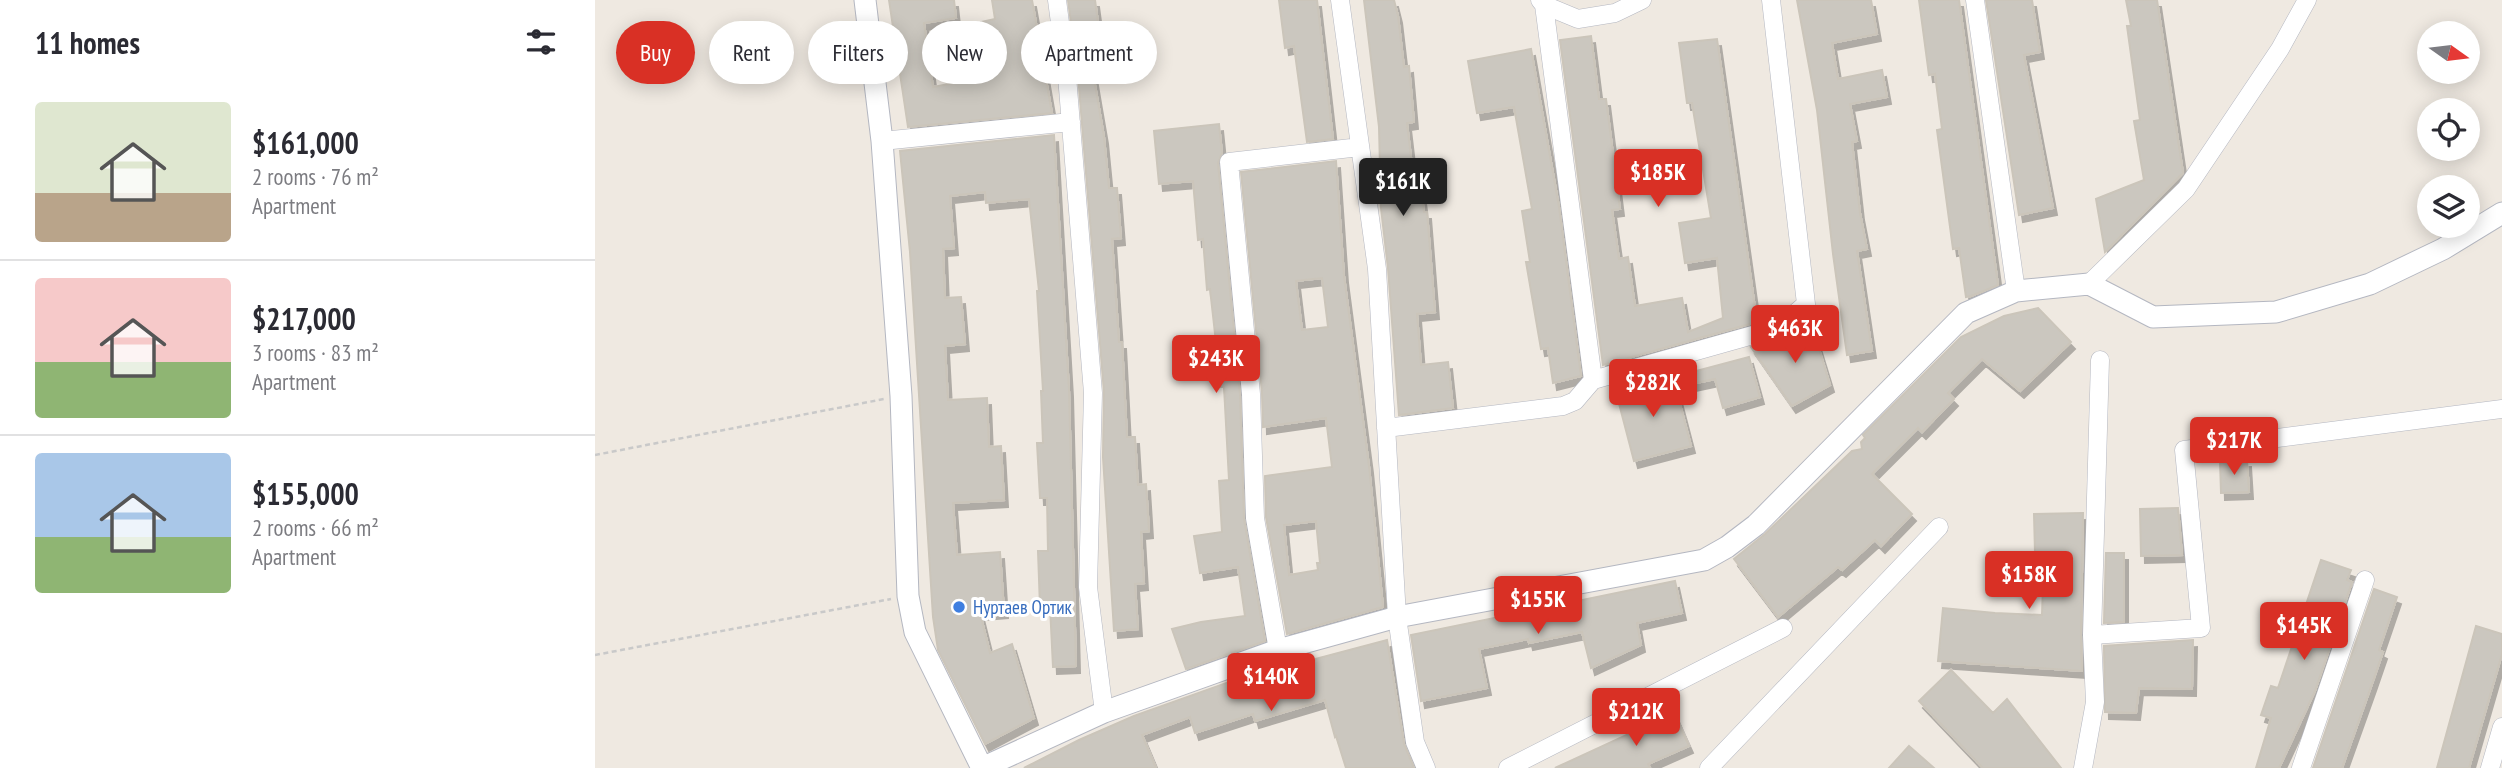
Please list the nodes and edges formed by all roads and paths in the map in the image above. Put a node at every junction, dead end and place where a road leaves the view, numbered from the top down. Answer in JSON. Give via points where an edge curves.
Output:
{"nodes":[{"id":1,"x":865,"y":0,"type":"edge"},
{"id":2,"x":1057,"y":0,"type":"edge"},
{"id":3,"x":1340,"y":0,"type":"edge"},
{"id":4,"x":1642,"y":0,"type":"edge"},
{"id":5,"x":1771,"y":0,"type":"edge"},
{"id":6,"x":1975,"y":0,"type":"edge"},
{"id":7,"x":2307,"y":0,"type":"edge"},
{"id":8,"x":1542,"y":2,"type":"edge"},
{"id":9,"x":1071,"y":122,"type":"junction"},
{"id":10,"x":882,"y":141,"type":"junction"},
{"id":11,"x":1360,"y":147,"type":"junction"},
{"id":12,"x":2502,"y":213,"type":"edge"},
{"id":13,"x":2089,"y":284,"type":"junction"},
{"id":14,"x":2016,"y":291,"type":"junction"},
{"id":15,"x":2100,"y":360,"type":"dead end"},
{"id":16,"x":1593,"y":380,"type":"junction"},
{"id":17,"x":901,"y":396,"type":"junction"},
{"id":18,"x":2502,"y":409,"type":"edge"},
{"id":19,"x":1386,"y":428,"type":"junction"},
{"id":20,"x":595,"y":455,"type":"edge"},
{"id":21,"x":1939,"y":527,"type":"dead end"},
{"id":22,"x":2365,"y":580,"type":"dead end"},
{"id":23,"x":908,"y":596,"type":"junction"},
{"id":24,"x":1397,"y":617,"type":"junction"},
{"id":25,"x":1783,"y":628,"type":"dead end"},
{"id":26,"x":2092,"y":635,"type":"junction"},
{"id":27,"x":1278,"y":650,"type":"junction"},
{"id":28,"x":595,"y":655,"type":"edge"},
{"id":29,"x":1104,"y":712,"type":"junction"},
{"id":30,"x":2502,"y":727,"type":"edge"},
{"id":31,"x":1426,"y":768,"type":"edge"},
{"id":32,"x":1508,"y":768,"type":"edge"},
{"id":33,"x":1709,"y":768,"type":"edge"},
{"id":34,"x":2083,"y":768,"type":"edge"},
{"id":35,"x":2301,"y":768,"type":"edge"},
{"id":36,"x":2490,"y":768,"type":"edge"}],
"edges":[{"from":1,"to":10,"type":"street"},
{"from":2,"to":9,"type":"street"},
{"from":3,"to":11,"type":"street"},
{"from":4,"to":8,"type":"street","via":[[1615,13],[1578,19]]},
{"from":5,"to":16,"type":"street","via":[[1806,304],[1777,328]]},
{"from":6,"to":14,"type":"street"},
{"from":7,"to":13,"type":"street","via":[[2280,49],[2186,189]]},
{"from":8,"to":16,"type":"street"},
{"from":9,"to":10,"type":"street"},
{"from":9,"to":29,"type":"street","via":[[1093,393],[1088,587]]},
{"from":10,"to":17,"type":"street"},
{"from":11,"to":19,"type":"street","via":[[1377,269]]},
{"from":11,"to":27,"type":"street","via":[[1229,162],[1251,394],[1255,518]]},
{"from":12,"to":13,"type":"street","via":[[2443,249],[2370,284],[2276,312],[2153,317]]},
{"from":13,"to":14,"type":"street"},
{"from":14,"to":24,"type":"street","via":[[1966,313],[1756,525],[1704,560]]},
{"from":15,"to":26,"type":"street"},
{"from":16,"to":19,"type":"street","via":[[1576,401],[1563,406]]},
{"from":17,"to":20,"type":"path"},
{"from":17,"to":23,"type":"street"},
{"from":18,"to":26,"type":"street","via":[[2184,450],[2201,628]]},
{"from":19,"to":24,"type":"street"},
{"from":21,"to":33,"type":"street"},
{"from":22,"to":35,"type":"street"},
{"from":23,"to":28,"type":"path"},
{"from":23,"to":29,"type":"street","via":[[915,632],[982,768]]},
{"from":24,"to":27,"type":"street"},
{"from":24,"to":31,"type":"street","via":[[1415,742]]},
{"from":25,"to":32,"type":"street"},
{"from":26,"to":34,"type":"street","via":[[2095,702]]},
{"from":27,"to":29,"type":"street"},
{"from":30,"to":36,"type":"street"}]}
